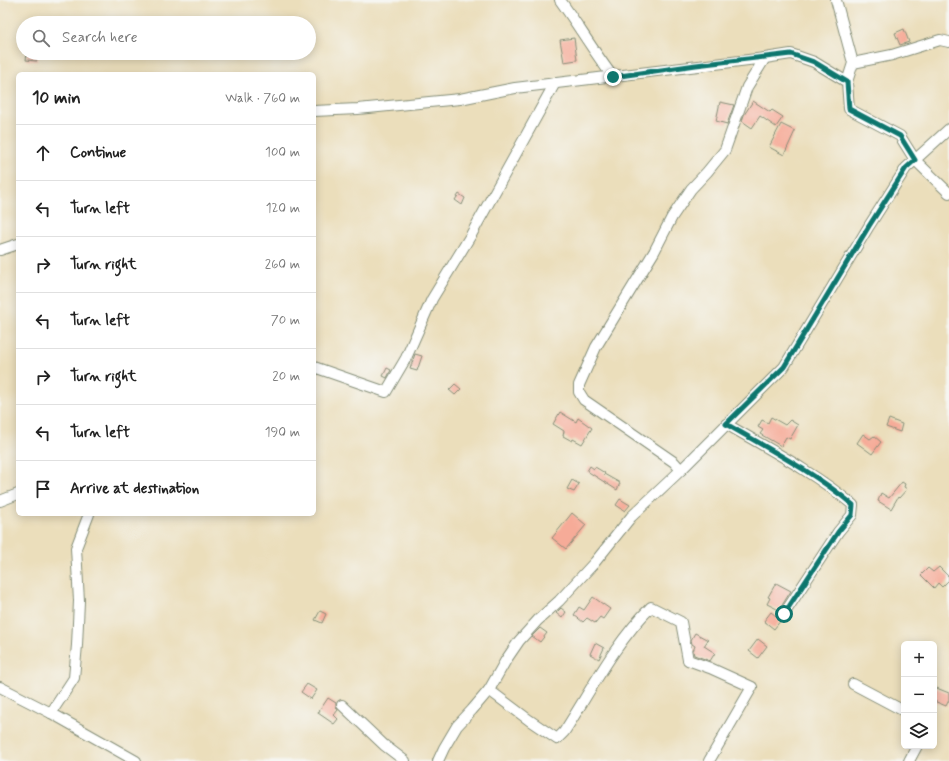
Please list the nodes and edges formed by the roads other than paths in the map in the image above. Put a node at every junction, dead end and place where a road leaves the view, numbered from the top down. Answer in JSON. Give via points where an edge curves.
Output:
{"nodes":[{"id":1,"x":560,"y":0,"type":"edge"},
{"id":2,"x":836,"y":0,"type":"edge"},
{"id":3,"x":949,"y":42,"type":"edge"},
{"id":4,"x":765,"y":58,"type":"junction"},
{"id":5,"x":853,"y":64,"type":"junction"},
{"id":6,"x":613,"y":77,"type":"junction"},
{"id":7,"x":847,"y":82,"type":"junction"},
{"id":8,"x":555,"y":83,"type":"junction"},
{"id":9,"x":316,"y":111,"type":"edge"},
{"id":10,"x":949,"y":129,"type":"edge"},
{"id":11,"x":915,"y":160,"type":"junction"},
{"id":12,"x":949,"y":193,"type":"edge"},
{"id":13,"x":16,"y":245,"type":"edge"},
{"id":14,"x":0,"y":250,"type":"edge"},
{"id":15,"x":316,"y":368,"type":"edge"},
{"id":16,"x":726,"y":424,"type":"junction"},
{"id":17,"x":681,"y":470,"type":"junction"},
{"id":18,"x":16,"y":495,"type":"edge"},
{"id":19,"x":0,"y":501,"type":"edge"},
{"id":20,"x":88,"y":516,"type":"edge"},
{"id":21,"x":784,"y":614,"type":"dead end"},
{"id":22,"x":853,"y":684,"type":"dead end"},
{"id":23,"x":0,"y":687,"type":"edge"},
{"id":24,"x":489,"y":690,"type":"junction"},
{"id":25,"x":342,"y":705,"type":"dead end"},
{"id":26,"x":901,"y":709,"type":"edge"},
{"id":27,"x":51,"y":713,"type":"junction"},
{"id":28,"x":915,"y":749,"type":"edge"},
{"id":29,"x":136,"y":761,"type":"edge"},
{"id":30,"x":405,"y":761,"type":"edge"},
{"id":31,"x":438,"y":761,"type":"edge"},
{"id":32,"x":709,"y":761,"type":"edge"},
{"id":33,"x":909,"y":761,"type":"edge"}],
"edges":[{"from":1,"to":6,"type":"street"},
{"from":2,"to":5,"type":"street"},
{"from":3,"to":5,"type":"street","via":[[940,40]]},
{"from":4,"to":6,"type":"street"},
{"from":4,"to":7,"type":"street","via":[[791,54],[814,62]]},
{"from":4,"to":17,"type":"street","via":[[747,87],[725,150],[690,189],[672,217],[654,252],[596,347],[579,384],[579,392],[584,400],[674,462]]},
{"from":5,"to":7,"type":"street"},
{"from":6,"to":8,"type":"street"},
{"from":7,"to":11,"type":"street","via":[[849,109],[900,136]]},
{"from":8,"to":9,"type":"street","via":[[460,99]]},
{"from":8,"to":15,"type":"street","via":[[432,300],[406,358],[386,392]]},
{"from":10,"to":11,"type":"street"},
{"from":11,"to":12,"type":"street"},
{"from":11,"to":16,"type":"street","via":[[906,168],[869,226],[784,367]]},
{"from":13,"to":14,"type":"street"},
{"from":16,"to":17,"type":"street"},
{"from":16,"to":21,"type":"street","via":[[839,493],[853,505],[852,515]]},
{"from":17,"to":24,"type":"street","via":[[630,517],[590,567],[519,641]]},
{"from":18,"to":19,"type":"street"},
{"from":20,"to":27,"type":"street","via":[[76,548],[79,601],[74,678]]},
{"from":22,"to":26,"type":"street"},
{"from":23,"to":27,"type":"street"},
{"from":24,"to":31,"type":"street","via":[[457,726]]},
{"from":24,"to":32,"type":"street","via":[[557,739],[564,732],[605,666],[650,607],[681,622],[688,660],[752,687]]},
{"from":25,"to":30,"type":"street"},
{"from":27,"to":29,"type":"street"},
{"from":28,"to":33,"type":"street"}]}
